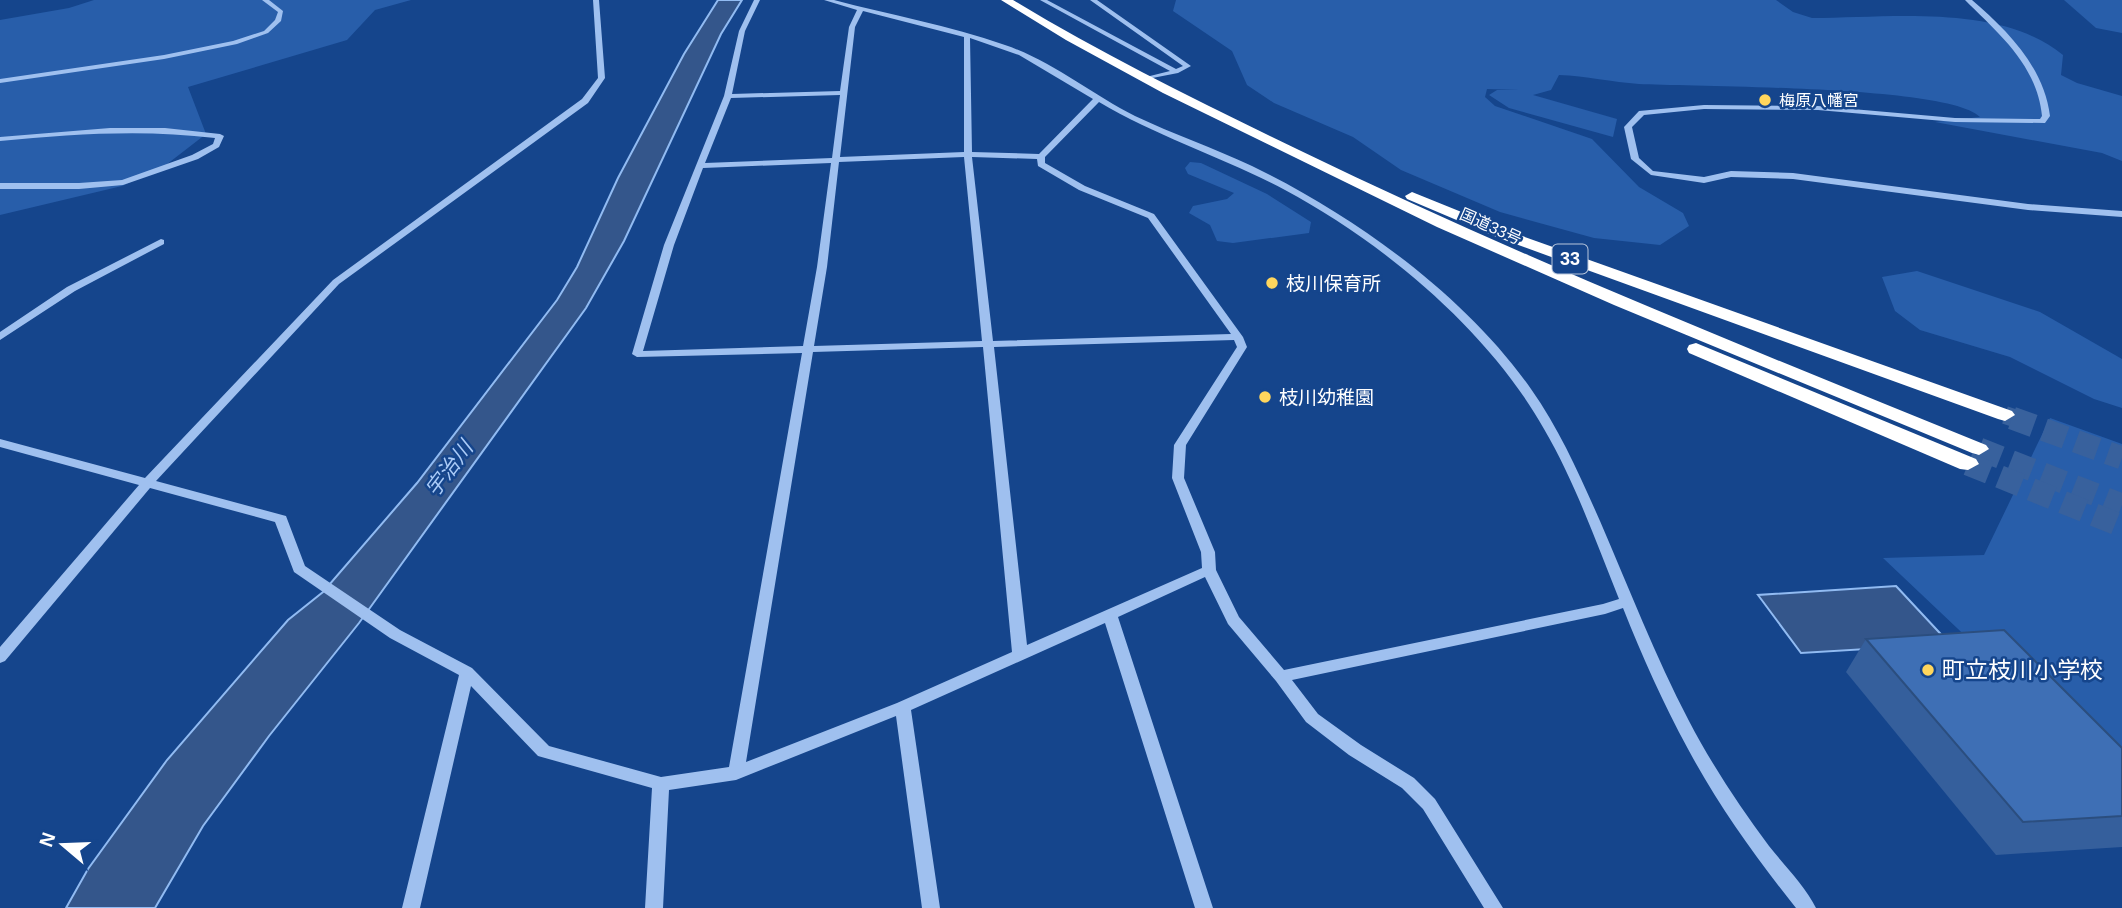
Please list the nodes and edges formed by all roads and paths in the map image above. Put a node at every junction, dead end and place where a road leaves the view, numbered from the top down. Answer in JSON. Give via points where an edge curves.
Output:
{"nodes":[{"id":1,"x":265,"y":0,"type":"edge"},
{"id":2,"x":596,"y":0,"type":"edge"},
{"id":3,"x":757,"y":0,"type":"edge"},
{"id":4,"x":827,"y":0,"type":"edge"},
{"id":5,"x":1006,"y":0,"type":"edge"},
{"id":6,"x":1043,"y":0,"type":"edge"},
{"id":7,"x":1093,"y":0,"type":"edge"},
{"id":8,"x":1968,"y":0,"type":"edge"},
{"id":9,"x":861,"y":9,"type":"junction"},
{"id":10,"x":967,"y":37,"type":"junction"},
{"id":11,"x":1177,"y":72,"type":"junction"},
{"id":12,"x":1144,"y":79,"type":"junction"},
{"id":13,"x":0,"y":82,"type":"edge"},
{"id":14,"x":844,"y":93,"type":"junction"},
{"id":15,"x":727,"y":96,"type":"junction"},
{"id":16,"x":1098,"y":98,"type":"junction"},
{"id":17,"x":0,"y":139,"type":"edge"},
{"id":18,"x":968,"y":154,"type":"junction"},
{"id":19,"x":1041,"y":156,"type":"junction"},
{"id":20,"x":836,"y":160,"type":"junction"},
{"id":21,"x":701,"y":166,"type":"junction"},
{"id":22,"x":0,"y":186,"type":"edge"},
{"id":23,"x":2122,"y":214,"type":"edge"},
{"id":24,"x":161,"y":242,"type":"dead end"},
{"id":25,"x":0,"y":337,"type":"edge"},
{"id":26,"x":1238,"y":337,"type":"junction"},
{"id":27,"x":990,"y":343,"type":"junction"},
{"id":28,"x":809,"y":347,"type":"junction"},
{"id":29,"x":2005,"y":415,"type":"tunnel mouth"},
{"id":30,"x":0,"y":443,"type":"edge"},
{"id":31,"x":1974,"y":456,"type":"tunnel mouth"},
{"id":32,"x":148,"y":482,"type":"junction"},
{"id":33,"x":1209,"y":570,"type":"junction"},
{"id":34,"x":1627,"y":601,"type":"junction"},
{"id":35,"x":1110,"y":616,"type":"junction"},
{"id":36,"x":1020,"y":653,"type":"junction"},
{"id":37,"x":0,"y":657,"type":"edge"},
{"id":38,"x":467,"y":672,"type":"junction"},
{"id":39,"x":1281,"y":677,"type":"junction"},
{"id":40,"x":903,"y":706,"type":"junction"},
{"id":41,"x":736,"y":773,"type":"junction"},
{"id":42,"x":661,"y":784,"type":"junction"},
{"id":43,"x":411,"y":908,"type":"edge"},
{"id":44,"x":654,"y":908,"type":"edge"},
{"id":45,"x":931,"y":908,"type":"edge"},
{"id":46,"x":1204,"y":908,"type":"edge"},
{"id":47,"x":1494,"y":908,"type":"edge"},
{"id":48,"x":1807,"y":908,"type":"edge"}],
"edges":[{"from":1,"to":13,"type":"street","via":[[281,12],[278,21],[266,32],[235,43]]},
{"from":2,"to":32,"type":"street","via":[[602,78],[585,101],[336,282]]},
{"from":3,"to":15,"type":"street","via":[[742,31]]},
{"from":4,"to":9,"type":"street"},
{"from":5,"to":12,"type":"highway","name":"国道33号","number":"33"},
{"from":6,"to":11,"type":"street"},
{"from":7,"to":11,"type":"street","via":[[1188,66]]},
{"from":8,"to":23,"type":"street","via":[[2021,54],[2046,101],[2042,121],[1955,120],[1818,108],[1668,109],[1642,113],[1628,127],[1635,159],[1651,173],[1704,180],[1731,174],[1793,176],[2028,207]]},
{"from":9,"to":10,"type":"street"},
{"from":9,"to":14,"type":"street","via":[[852,27]]},
{"from":10,"to":16,"type":"street","via":[[1032,58]]},
{"from":10,"to":18,"type":"street"},
{"from":11,"to":12,"type":"street"},
{"from":12,"to":29,"type":"highway","number":"33","via":[[1505,235]]},
{"from":12,"to":31,"type":"highway","name":"国道33号","number":"33","via":[[1624,319]]},
{"from":14,"to":15,"type":"street"},
{"from":14,"to":20,"type":"street"},
{"from":15,"to":21,"type":"street"},
{"from":16,"to":19,"type":"street"},
{"from":16,"to":34,"type":"street","via":[[1254,171],[1324,210],[1408,269],[1462,316],[1549,427]]},
{"from":17,"to":22,"type":"street","via":[[129,129],[220,136],[216,145],[195,157],[123,182]]},
{"from":18,"to":19,"type":"street"},
{"from":18,"to":20,"type":"street"},
{"from":18,"to":27,"type":"street"},
{"from":19,"to":26,"type":"street","via":[[1041,164],[1082,188],[1152,216]]},
{"from":20,"to":21,"type":"street"},
{"from":20,"to":28,"type":"street"},
{"from":21,"to":28,"type":"street","via":[[669,245],[637,354]]},
{"from":24,"to":25,"type":"street","via":[[71,289]]},
{"from":26,"to":27,"type":"street"},
{"from":26,"to":33,"type":"street","via":[[1242,347],[1180,445],[1178,478],[1208,552]]},
{"from":27,"to":28,"type":"street"},
{"from":27,"to":36,"type":"street"},
{"from":28,"to":41,"type":"street"},
{"from":30,"to":32,"type":"street"},
{"from":32,"to":37,"type":"street"},
{"from":32,"to":38,"type":"street","via":[[281,519],[299,569],[395,634]]},
{"from":33,"to":35,"type":"street"},
{"from":33,"to":39,"type":"street","via":[[1233,620]]},
{"from":34,"to":39,"type":"street"},
{"from":34,"to":48,"type":"street","via":[[1681,720],[1716,782],[1759,849]]},
{"from":35,"to":36,"type":"street"},
{"from":35,"to":46,"type":"street"},
{"from":36,"to":40,"type":"street"},
{"from":38,"to":42,"type":"street","via":[[544,751]]},
{"from":38,"to":43,"type":"street"},
{"from":39,"to":47,"type":"street","via":[[1312,718],[1408,783],[1429,804]]},
{"from":40,"to":41,"type":"street"},
{"from":40,"to":45,"type":"street"},
{"from":41,"to":42,"type":"street"},
{"from":42,"to":44,"type":"street"}]}
